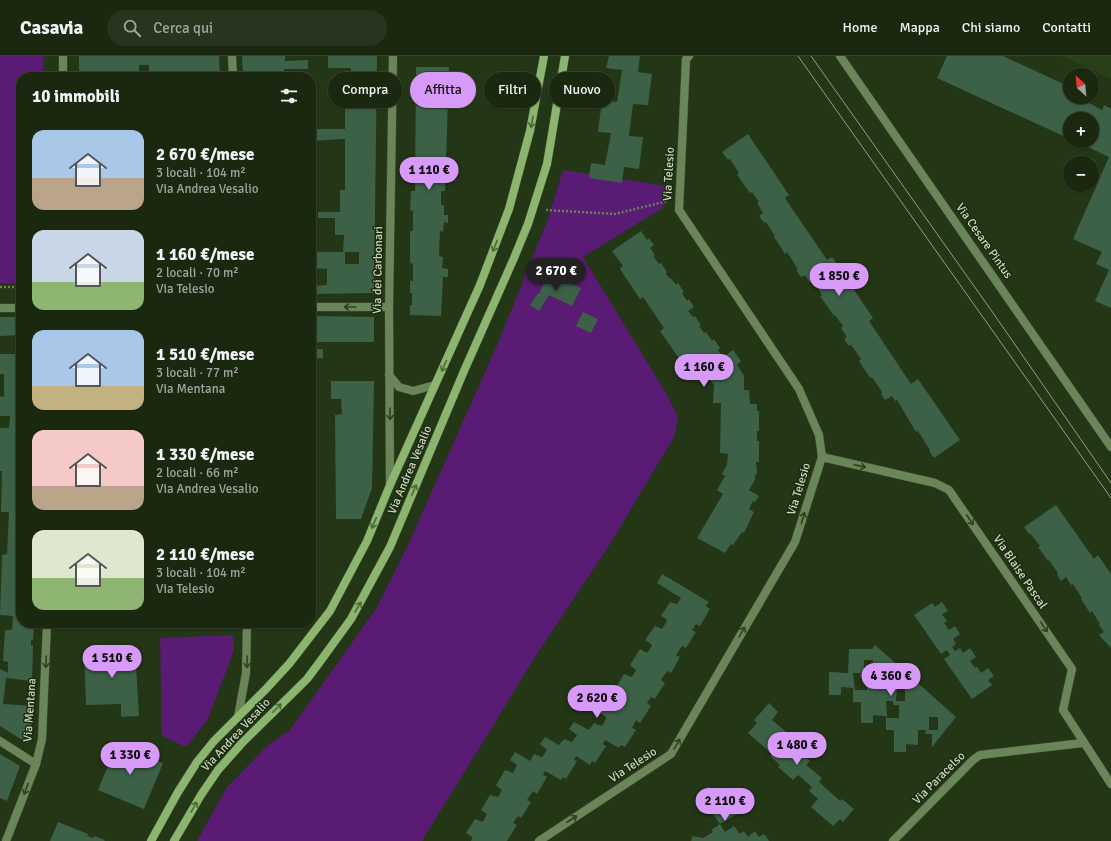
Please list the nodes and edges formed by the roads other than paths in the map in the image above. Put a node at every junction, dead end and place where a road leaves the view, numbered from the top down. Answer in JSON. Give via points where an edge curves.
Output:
{"nodes":[{"id":1,"x":63,"y":56,"type":"edge"},
{"id":2,"x":232,"y":56,"type":"edge"},
{"id":3,"x":393,"y":56,"type":"edge"},
{"id":4,"x":544,"y":56,"type":"edge"},
{"id":5,"x":565,"y":56,"type":"edge"},
{"id":6,"x":689,"y":56,"type":"edge"},
{"id":7,"x":840,"y":56,"type":"edge"},
{"id":8,"x":63,"y":72,"type":"edge"},
{"id":9,"x":233,"y":72,"type":"edge"},
{"id":10,"x":316,"y":307,"type":"edge"},
{"id":11,"x":389,"y":307,"type":"junction"},
{"id":12,"x":0,"y":308,"type":"edge"},
{"id":13,"x":16,"y":308,"type":"edge"},
{"id":14,"x":389,"y":375,"type":"junction"},
{"id":15,"x":435,"y":385,"type":"junction"},
{"id":16,"x":1110,"y":444,"type":"edge"},
{"id":17,"x":822,"y":457,"type":"junction"},
{"id":18,"x":390,"y":485,"type":"junction"},
{"id":19,"x":47,"y":628,"type":"edge"},
{"id":20,"x":247,"y":628,"type":"edge"},
{"id":21,"x":238,"y":717,"type":"junction"},
{"id":22,"x":0,"y":741,"type":"edge"},
{"id":23,"x":1083,"y":743,"type":"junction"},
{"id":24,"x":36,"y":764,"type":"junction"},
{"id":25,"x":1111,"y":784,"type":"edge"},
{"id":26,"x":6,"y":841,"type":"edge"},
{"id":27,"x":151,"y":841,"type":"edge"},
{"id":28,"x":174,"y":841,"type":"edge"},
{"id":29,"x":540,"y":841,"type":"edge"},
{"id":30,"x":893,"y":841,"type":"edge"}],
"edges":[{"from":1,"to":8,"type":"street"},
{"from":2,"to":9,"type":"street"},
{"from":3,"to":11,"type":"street","name":"Via dei Carbonari"},
{"from":4,"to":15,"type":"main road","name":"Via Andrea Vesalio","one_way":true,"via":[[530,131],[509,209],[480,285]]},
{"from":28,"to":5,"type":"main road","name":"Via Andrea Vesalio","one_way":true,"via":[[218,770],[307,679],[319,663],[358,608],[390,547],[528,224],[547,164]]},
{"from":6,"to":17,"type":"street","name":"Via Telesio","via":[[686,59],[679,210],[799,390],[819,435]]},
{"from":7,"to":16,"type":"street","name":"Via Cesare Pintus"},
{"from":11,"to":10,"type":"street","one_way":true},
{"from":11,"to":14,"type":"street","name":"Via dei Carbonari"},
{"from":12,"to":13,"type":"street"},
{"from":14,"to":15,"type":"street","via":[[399,388],[413,391]]},
{"from":14,"to":18,"type":"street","name":"Via dei Carbonari","one_way":true},
{"from":15,"to":18,"type":"main road","name":"Via Andrea Vesalio"},
{"from":17,"to":23,"type":"street","name":"Via Blaise Pascal","one_way":true,"via":[[936,483],[949,490],[1072,668],[1063,710]]},
{"from":29,"to":17,"type":"street","name":"Via Telesio","one_way":true,"via":[[671,754],[795,542]]},
{"from":18,"to":21,"type":"main road","name":"Via Andrea Vesalio","one_way":true,"via":[[367,541],[330,611],[289,664]]},
{"from":19,"to":24,"type":"street","name":"Via Mentana","one_way":true,"via":[[42,739]]},
{"from":20,"to":21,"type":"street","one_way":true,"via":[[246,673]]},
{"from":21,"to":27,"type":"main road","name":"Via Andrea Vesalio","via":[[197,762]]},
{"from":22,"to":24,"type":"street"},
{"from":23,"to":25,"type":"street","name":"Via Blaise Pascal"},
{"from":23,"to":30,"type":"street","name":"Via Paracelso","via":[[980,755]]},
{"from":24,"to":26,"type":"street","name":"Via Mentana","one_way":true}]}
